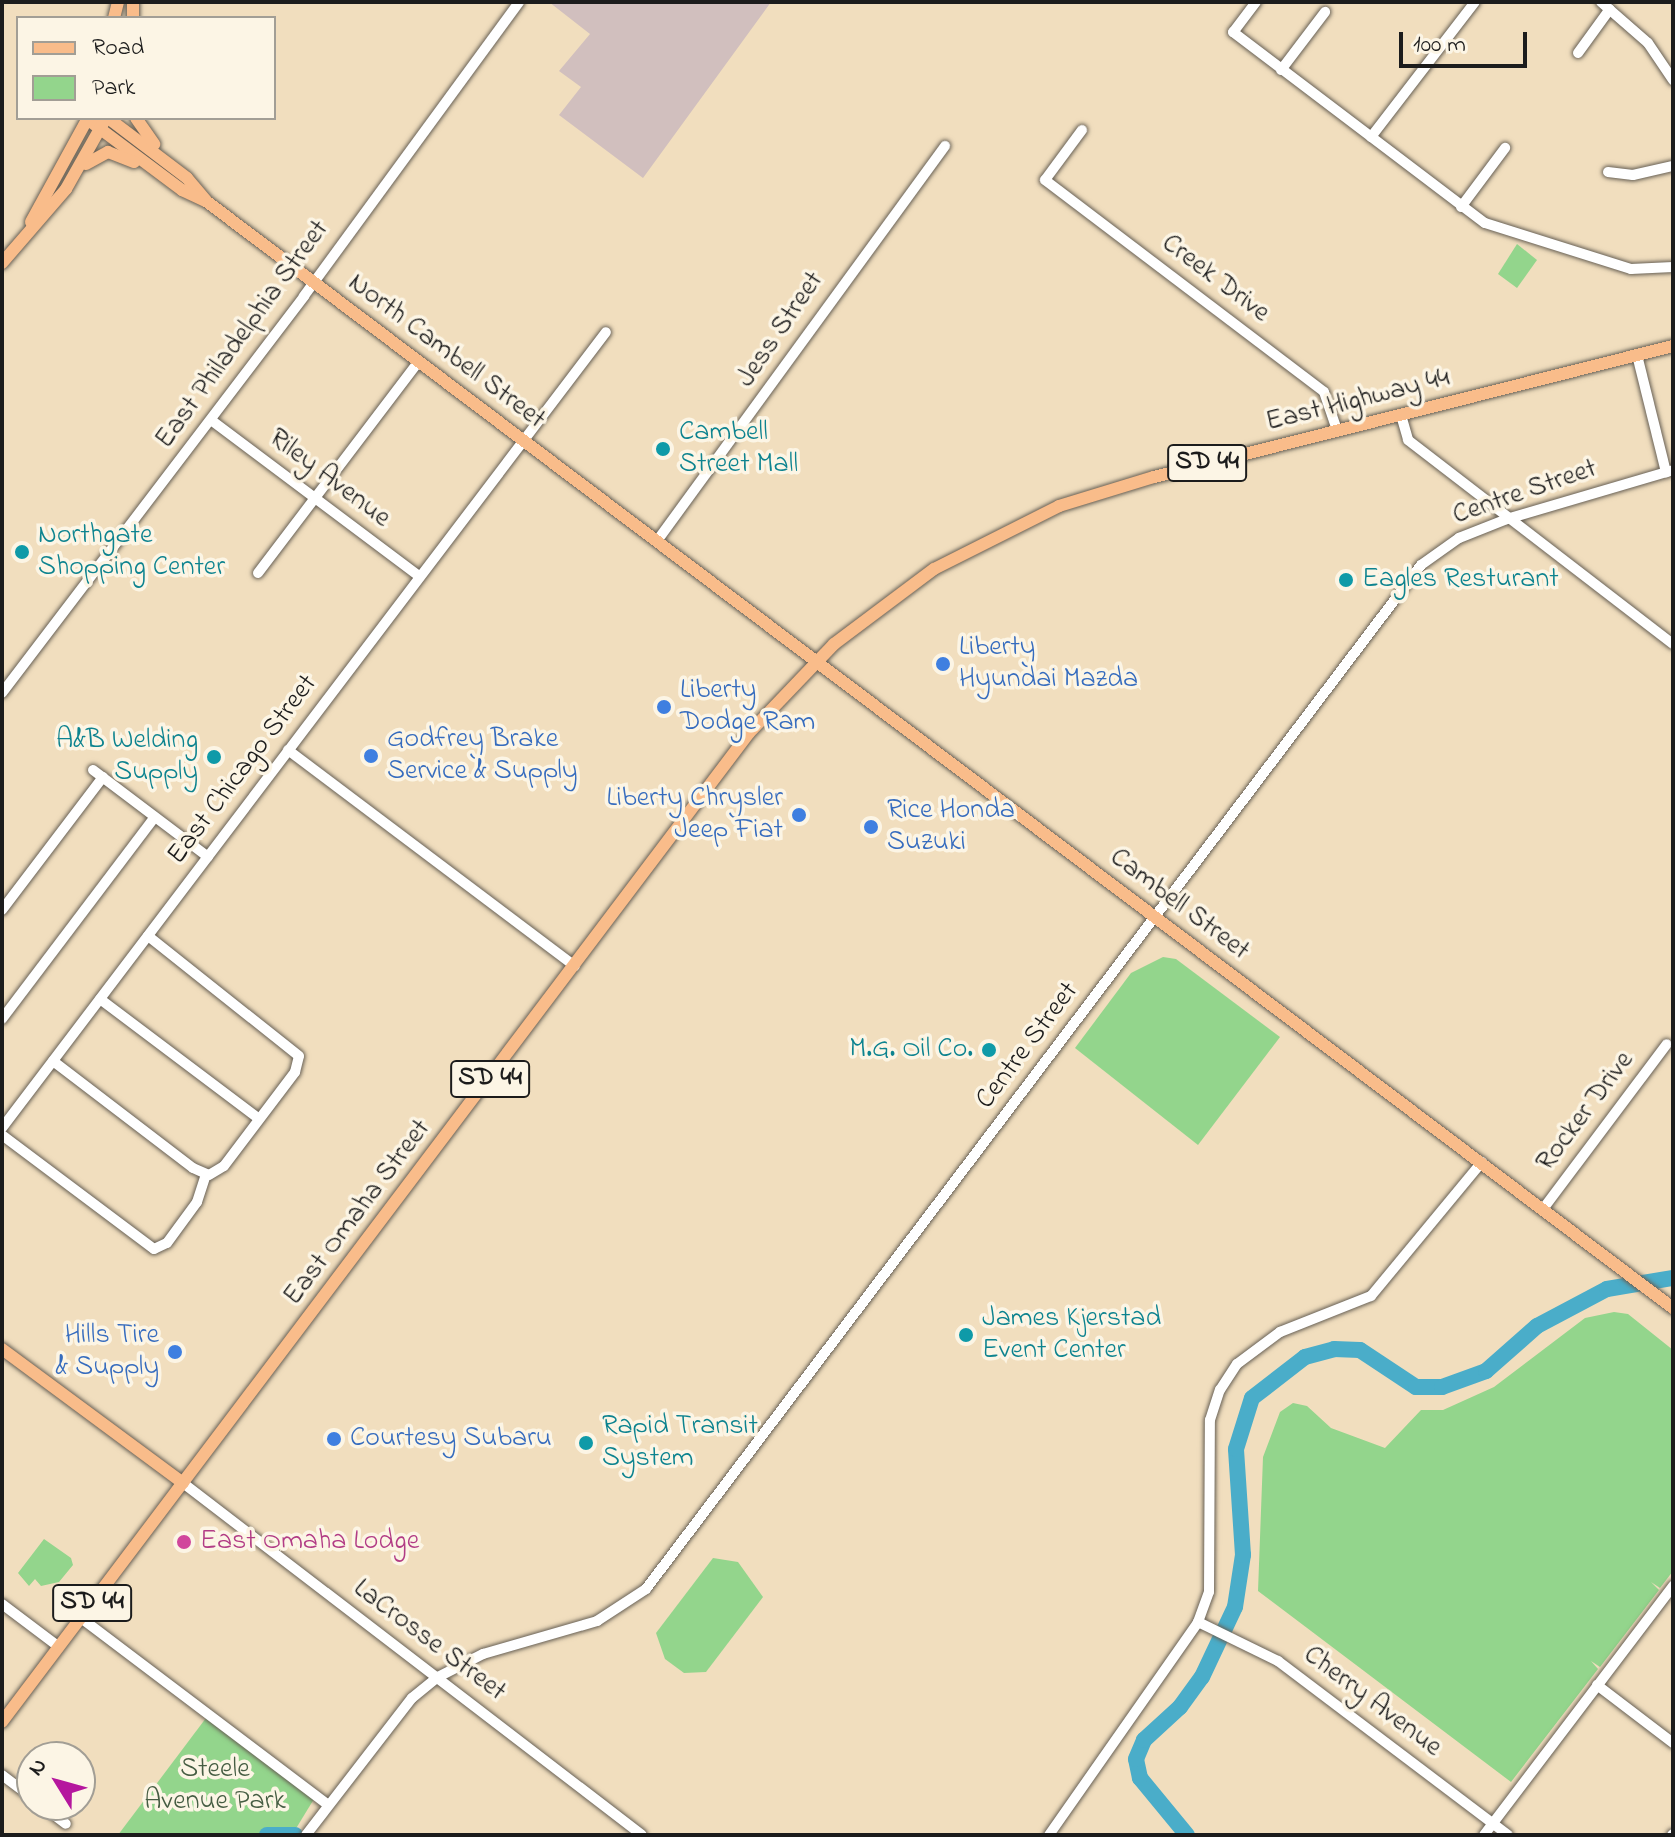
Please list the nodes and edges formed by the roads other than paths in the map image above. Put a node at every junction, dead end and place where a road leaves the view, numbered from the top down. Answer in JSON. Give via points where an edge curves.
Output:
{"nodes":[{"id":1,"x":519,"y":2,"type":"edge"},
{"id":2,"x":1256,"y":2,"type":"edge"},
{"id":3,"x":1475,"y":2,"type":"edge"},
{"id":4,"x":1606,"y":5,"type":"edge"},
{"id":5,"x":1325,"y":12,"type":"dead end"},
{"id":6,"x":1578,"y":53,"type":"dead end"},
{"id":7,"x":1281,"y":70,"type":"junction"},
{"id":8,"x":1673,"y":80,"type":"edge"},
{"id":9,"x":86,"y":120,"type":"edge"},
{"id":10,"x":138,"y":120,"type":"edge"},
{"id":11,"x":105,"y":122,"type":"edge"},
{"id":12,"x":1082,"y":130,"type":"dead end"},
{"id":13,"x":1371,"y":137,"type":"junction"},
{"id":14,"x":945,"y":146,"type":"dead end"},
{"id":15,"x":1505,"y":148,"type":"dead end"},
{"id":16,"x":1673,"y":166,"type":"edge"},
{"id":17,"x":77,"y":171,"type":"junction"},
{"id":18,"x":1608,"y":172,"type":"dead end"},
{"id":19,"x":161,"y":176,"type":"junction"},
{"id":20,"x":187,"y":178,"type":"junction"},
{"id":21,"x":206,"y":201,"type":"junction"},
{"id":22,"x":1461,"y":207,"type":"junction"},
{"id":23,"x":28,"y":229,"type":"junction"},
{"id":24,"x":2,"y":263,"type":"edge"},
{"id":25,"x":1673,"y":267,"type":"edge"},
{"id":26,"x":313,"y":282,"type":"junction"},
{"id":27,"x":606,"y":332,"type":"dead end"},
{"id":28,"x":1673,"y":346,"type":"edge"},
{"id":29,"x":1637,"y":355,"type":"junction"},
{"id":30,"x":418,"y":362,"type":"junction"},
{"id":31,"x":1401,"y":415,"type":"junction"},
{"id":32,"x":211,"y":420,"type":"junction"},
{"id":33,"x":1337,"y":430,"type":"junction"},
{"id":34,"x":523,"y":440,"type":"junction"},
{"id":35,"x":1670,"y":471,"type":"edge"},
{"id":36,"x":315,"y":499,"type":"junction"},
{"id":37,"x":1507,"y":519,"type":"junction"},
{"id":38,"x":657,"y":541,"type":"junction"},
{"id":39,"x":258,"y":573,"type":"dead end"},
{"id":40,"x":419,"y":576,"type":"junction"},
{"id":41,"x":1673,"y":644,"type":"edge"},
{"id":42,"x":816,"y":661,"type":"junction"},
{"id":43,"x":2,"y":693,"type":"edge"},
{"id":44,"x":288,"y":750,"type":"junction"},
{"id":45,"x":93,"y":770,"type":"dead end"},
{"id":46,"x":103,"y":777,"type":"junction"},
{"id":47,"x":155,"y":817,"type":"junction"},
{"id":48,"x":208,"y":857,"type":"junction"},
{"id":49,"x":2,"y":910,"type":"edge"},
{"id":50,"x":1155,"y":917,"type":"junction"},
{"id":51,"x":148,"y":936,"type":"junction"},
{"id":52,"x":575,"y":966,"type":"junction"},
{"id":53,"x":100,"y":999,"type":"junction"},
{"id":54,"x":2,"y":1019,"type":"edge"},
{"id":55,"x":1667,"y":1044,"type":"dead end"},
{"id":56,"x":53,"y":1061,"type":"junction"},
{"id":57,"x":259,"y":1119,"type":"junction"},
{"id":58,"x":2,"y":1128,"type":"edge"},
{"id":59,"x":2,"y":1135,"type":"edge"},
{"id":60,"x":1482,"y":1162,"type":"junction"},
{"id":61,"x":206,"y":1175,"type":"junction"},
{"id":62,"x":1543,"y":1209,"type":"junction"},
{"id":63,"x":1673,"y":1308,"type":"edge"},
{"id":64,"x":2,"y":1349,"type":"edge"},
{"id":65,"x":183,"y":1483,"type":"junction"},
{"id":66,"x":1673,"y":1586,"type":"edge"},
{"id":67,"x":2,"y":1604,"type":"edge"},
{"id":68,"x":81,"y":1618,"type":"junction"},
{"id":69,"x":1198,"y":1622,"type":"junction"},
{"id":70,"x":59,"y":1647,"type":"junction"},
{"id":71,"x":438,"y":1677,"type":"junction"},
{"id":72,"x":1597,"y":1685,"type":"junction"},
{"id":73,"x":2,"y":1722,"type":"edge"},
{"id":74,"x":1673,"y":1743,"type":"edge"},
{"id":75,"x":328,"y":1805,"type":"junction"},
{"id":76,"x":62,"y":1821,"type":"edge"},
{"id":77,"x":66,"y":1824,"type":"dead end"},
{"id":78,"x":1493,"y":1824,"type":"junction"},
{"id":79,"x":308,"y":1832,"type":"edge"},
{"id":80,"x":642,"y":1835,"type":"edge"},
{"id":81,"x":1049,"y":1835,"type":"edge"},
{"id":82,"x":1484,"y":1835,"type":"edge"},
{"id":83,"x":1508,"y":1835,"type":"edge"}],
"edges":[{"from":1,"to":26,"type":"street","name":"East Philadelphia Street"},
{"from":2,"to":7,"type":"street","via":[[1233,32]]},
{"from":3,"to":13,"type":"street"},
{"from":4,"to":6,"type":"street"},
{"from":4,"to":8,"type":"street","via":[[1648,43]]},
{"from":5,"to":7,"type":"street"},
{"from":7,"to":13,"type":"street"},
{"from":9,"to":23,"type":"main road"},
{"from":10,"to":20,"type":"main road"},
{"from":11,"to":17,"type":"main road"},
{"from":11,"to":19,"type":"main road","name":"North Cambell Street"},
{"from":11,"to":20,"type":"main road","name":"North Cambell Street"},
{"from":12,"to":33,"type":"street","name":"Creek Drive","via":[[1045,180],[1324,392]]},
{"from":13,"to":22,"type":"street"},
{"from":14,"to":38,"type":"street","name":"Jess Street"},
{"from":15,"to":22,"type":"street"},
{"from":16,"to":18,"type":"street","via":[[1633,175]]},
{"from":17,"to":19,"type":"main road","via":[[108,152]]},
{"from":17,"to":23,"type":"main road"},
{"from":19,"to":21,"type":"main road","name":"North Cambell Street"},
{"from":20,"to":21,"type":"main road","name":"North Cambell Street"},
{"from":21,"to":26,"type":"main road","name":"North Cambell Street"},
{"from":22,"to":25,"type":"street","via":[[1526,240],[1577,249],[1631,269]]},
{"from":23,"to":24,"type":"main road"},
{"from":26,"to":30,"type":"main road","name":"North Cambell Street"},
{"from":26,"to":32,"type":"street","name":"East Philadelphia Street"},
{"from":27,"to":34,"type":"street","name":"East Chicago Street"},
{"from":28,"to":29,"type":"main road","name":"East Highway 44","number":"SD 44"},
{"from":29,"to":31,"type":"main road","name":"East Highway 44","number":"SD 44"},
{"from":29,"to":35,"type":"street"},
{"from":30,"to":34,"type":"main road","name":"North Cambell Street"},
{"from":30,"to":36,"type":"street"},
{"from":31,"to":33,"type":"main road","name":"East Highway 44","number":"SD 44"},
{"from":31,"to":37,"type":"street","via":[[1408,440]]},
{"from":32,"to":36,"type":"street","name":"Riley Avenue"},
{"from":32,"to":43,"type":"street","name":"East Philadelphia Street"},
{"from":33,"to":42,"type":"main road","name":"East Highway 44","number":"SD 44","via":[[1142,480],[1032,517],[934,569]]},
{"from":34,"to":38,"type":"main road","name":"North Cambell Street"},
{"from":34,"to":40,"type":"street","name":"East Chicago Street"},
{"from":35,"to":37,"type":"street","name":"Centre Street"},
{"from":36,"to":39,"type":"street"},
{"from":36,"to":40,"type":"street","name":"Riley Avenue"},
{"from":37,"to":41,"type":"street"},
{"from":37,"to":50,"type":"street","name":"Centre Street","via":[[1459,538],[1421,565]]},
{"from":38,"to":42,"type":"main road","name":"Cambell Street"},
{"from":40,"to":44,"type":"street","name":"East Chicago Street"},
{"from":42,"to":50,"type":"main road","name":"Cambell Street"},
{"from":42,"to":52,"type":"main road","name":"East Omaha Street","number":"SD 44","via":[[749,733]]},
{"from":44,"to":48,"type":"street","name":"East Chicago Street"},
{"from":44,"to":52,"type":"street"},
{"from":45,"to":46,"type":"street"},
{"from":46,"to":47,"type":"street"},
{"from":46,"to":49,"type":"street"},
{"from":47,"to":48,"type":"street"},
{"from":47,"to":54,"type":"street"},
{"from":48,"to":51,"type":"street","name":"East Chicago Street"},
{"from":50,"to":60,"type":"main road","name":"Cambell Street"},
{"from":50,"to":71,"type":"street","name":"Centre Street","via":[[646,1589],[597,1621],[483,1654]]},
{"from":51,"to":53,"type":"street","name":"East Chicago Street"},
{"from":51,"to":57,"type":"street","via":[[297,1052],[295,1072]]},
{"from":52,"to":65,"type":"main road","name":"East Omaha Street","number":"SD 44"},
{"from":53,"to":56,"type":"street","name":"East Chicago Street"},
{"from":53,"to":57,"type":"street"},
{"from":55,"to":62,"type":"street","name":"Rocker Drive"},
{"from":56,"to":58,"type":"street","name":"East Chicago Street"},
{"from":56,"to":61,"type":"street"},
{"from":57,"to":61,"type":"street","via":[[219,1171]]},
{"from":59,"to":61,"type":"street","via":[[154,1249],[167,1243],[197,1202]]},
{"from":60,"to":62,"type":"main road","name":"Cambell Street"},
{"from":60,"to":69,"type":"street","via":[[1371,1296],[1280,1332],[1237,1364],[1220,1390],[1210,1420],[1209,1592]]},
{"from":62,"to":63,"type":"main road","name":"Cambell Street"},
{"from":64,"to":65,"type":"main road","name":"LaCrosse Street"},
{"from":65,"to":68,"type":"main road","name":"East Omaha Street","number":"SD 44"},
{"from":65,"to":71,"type":"street","name":"LaCrosse Street"},
{"from":66,"to":72,"type":"street"},
{"from":67,"to":70,"type":"street"},
{"from":68,"to":70,"type":"main road","name":"East Omaha Street","number":"SD 44"},
{"from":68,"to":75,"type":"street"},
{"from":69,"to":78,"type":"street","name":"Cherry Avenue","via":[[1247,1643]]},
{"from":69,"to":81,"type":"street"},
{"from":70,"to":73,"type":"main road","name":"East Omaha Street","number":"SD 44"},
{"from":71,"to":75,"type":"street","name":"Centre Street","via":[[412,1698]]},
{"from":71,"to":80,"type":"street","name":"LaCrosse Street"},
{"from":72,"to":74,"type":"street"},
{"from":72,"to":78,"type":"street"},
{"from":75,"to":79,"type":"street","name":"Centre Street"},
{"from":76,"to":77,"type":"street"},
{"from":78,"to":82,"type":"street"},
{"from":78,"to":83,"type":"street","name":"Cherry Avenue"}]}
